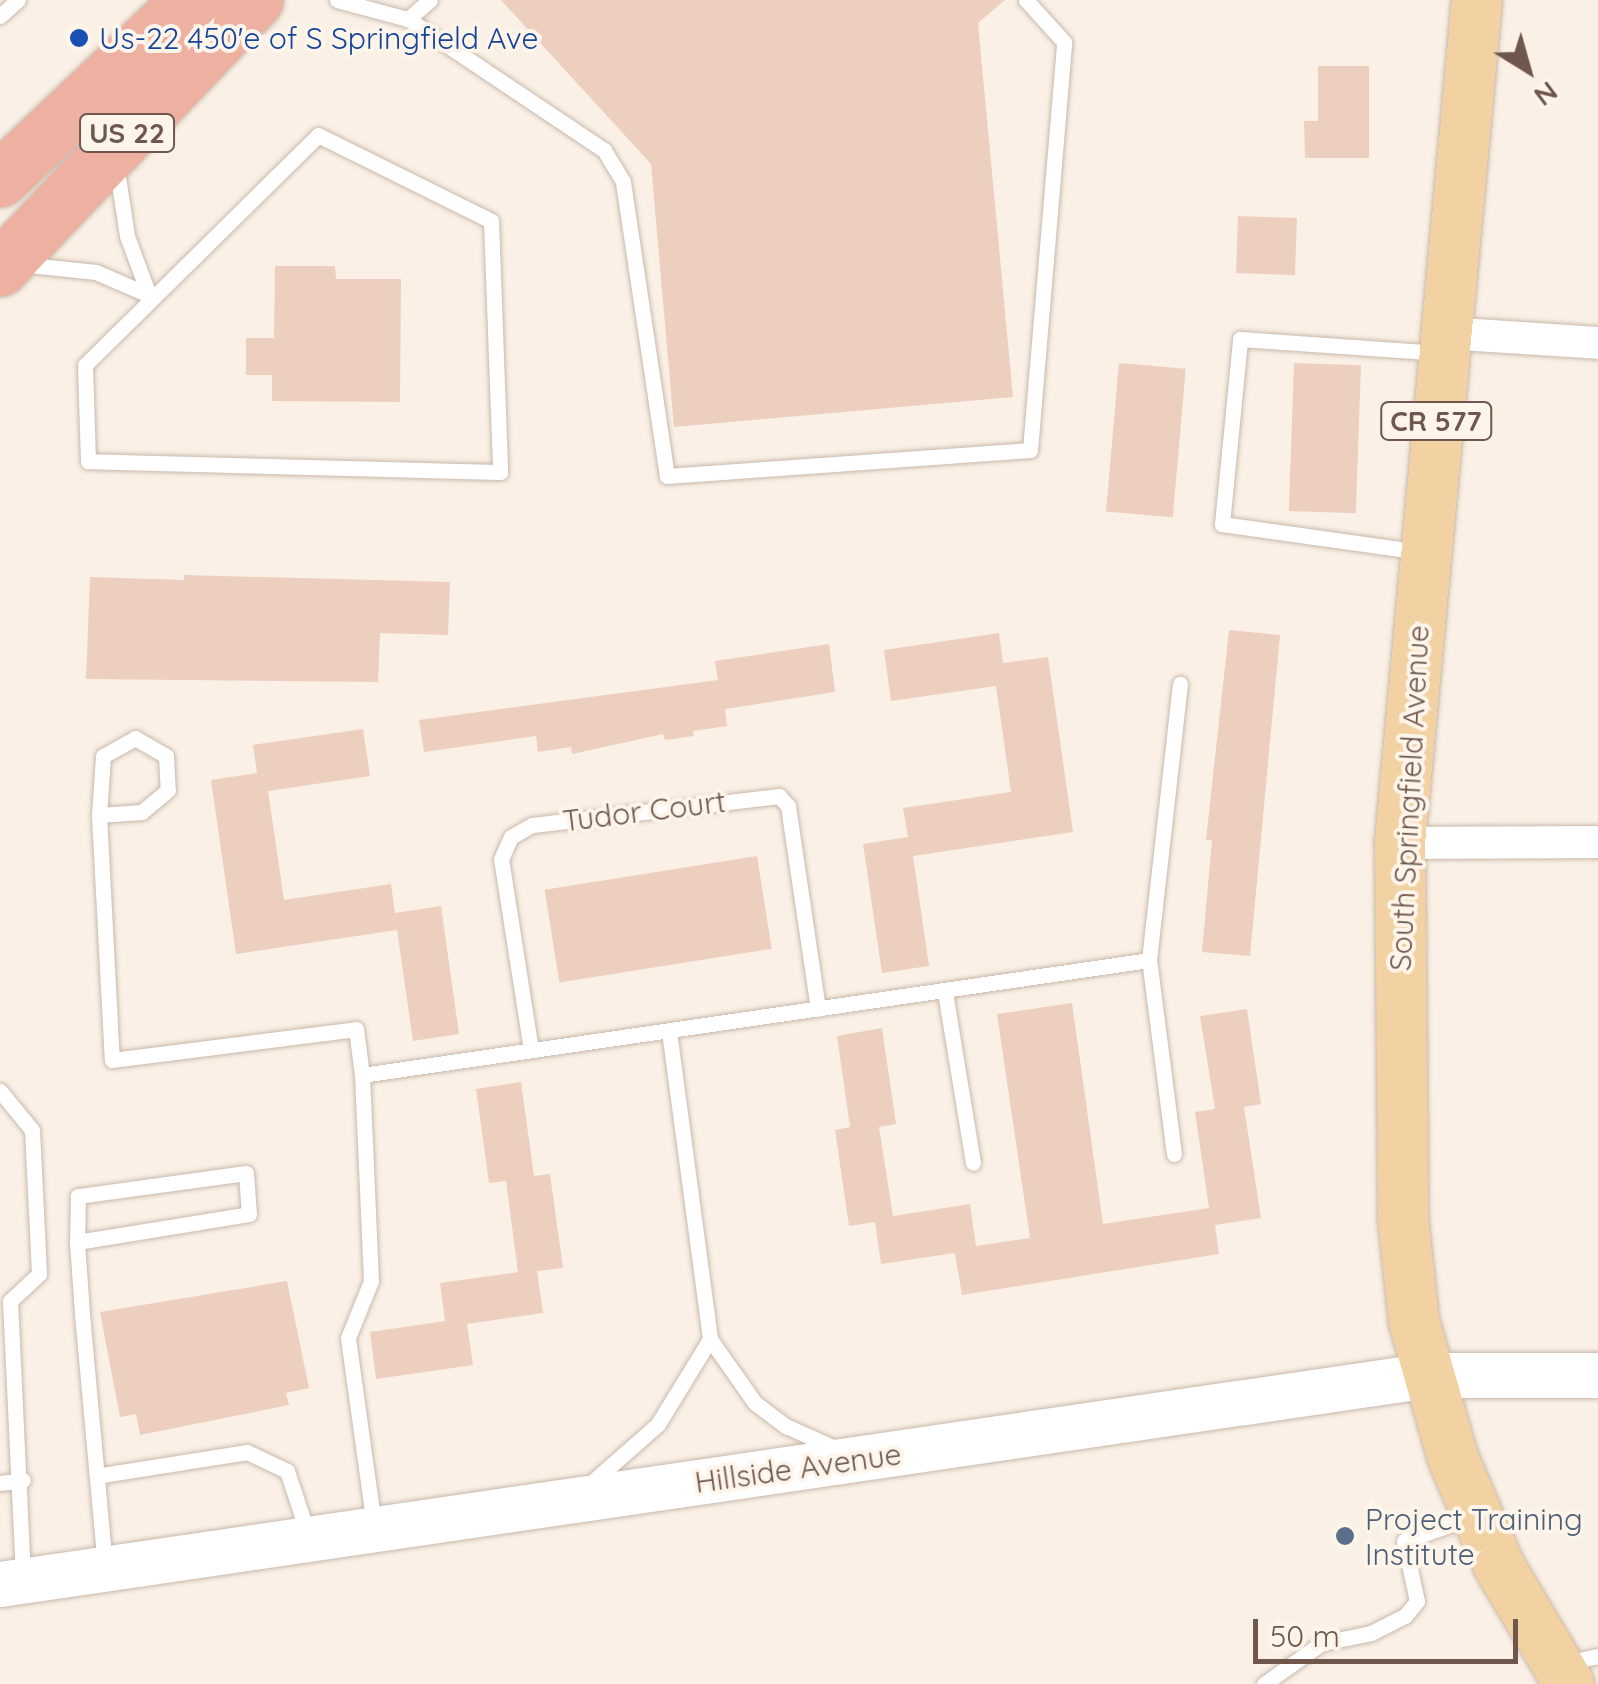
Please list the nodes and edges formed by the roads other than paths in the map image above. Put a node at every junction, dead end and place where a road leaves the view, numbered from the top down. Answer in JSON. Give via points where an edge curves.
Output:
{"nodes":[{"id":1,"x":18,"y":0,"type":"edge"},
{"id":2,"x":189,"y":0,"type":"edge"},
{"id":3,"x":255,"y":0,"type":"edge"},
{"id":4,"x":337,"y":0,"type":"edge"},
{"id":5,"x":430,"y":0,"type":"edge"},
{"id":6,"x":1026,"y":0,"type":"edge"},
{"id":7,"x":1477,"y":0,"type":"edge"},
{"id":8,"x":0,"y":16,"type":"edge"},
{"id":9,"x":408,"y":19,"type":"junction"},
{"id":10,"x":114,"y":147,"type":"junction"},
{"id":11,"x":0,"y":179,"type":"edge"},
{"id":12,"x":3,"y":265,"type":"edge"},
{"id":13,"x":149,"y":295,"type":"junction"},
{"id":14,"x":1444,"y":343,"type":"junction"},
{"id":15,"x":1598,"y":343,"type":"edge"},
{"id":16,"x":1423,"y":553,"type":"junction"},
{"id":17,"x":1180,"y":684,"type":"dead end"},
{"id":18,"x":99,"y":815,"type":"junction"},
{"id":19,"x":1598,"y":842,"type":"edge"},
{"id":20,"x":1400,"y":843,"type":"junction"},
{"id":21,"x":1149,"y":960,"type":"junction"},
{"id":22,"x":945,"y":992,"type":"junction"},
{"id":23,"x":818,"y":1008,"type":"junction"},
{"id":24,"x":669,"y":1031,"type":"junction"},
{"id":25,"x":530,"y":1050,"type":"junction"},
{"id":26,"x":362,"y":1075,"type":"junction"},
{"id":27,"x":0,"y":1091,"type":"edge"},
{"id":28,"x":1174,"y":1154,"type":"dead end"},
{"id":29,"x":973,"y":1162,"type":"dead end"},
{"id":30,"x":77,"y":1242,"type":"junction"},
{"id":31,"x":5,"y":1301,"type":"edge"},
{"id":32,"x":710,"y":1338,"type":"junction"},
{"id":33,"x":5,"y":1375,"type":"edge"},
{"id":34,"x":1429,"y":1375,"type":"junction"},
{"id":35,"x":1598,"y":1375,"type":"edge"},
{"id":36,"x":864,"y":1459,"type":"junction"},
{"id":37,"x":102,"y":1475,"type":"junction"},
{"id":38,"x":23,"y":1480,"type":"junction"},
{"id":39,"x":0,"y":1483,"type":"edge"},
{"id":40,"x":565,"y":1502,"type":"junction"},
{"id":41,"x":1476,"y":1515,"type":"junction"},
{"id":42,"x":374,"y":1529,"type":"junction"},
{"id":43,"x":310,"y":1538,"type":"junction"},
{"id":44,"x":106,"y":1568,"type":"junction"},
{"id":45,"x":11,"y":1582,"type":"edge"},
{"id":46,"x":1574,"y":1668,"type":"edge"},
{"id":47,"x":1264,"y":1684,"type":"edge"}],
"edges":[{"from":1,"to":8,"type":"lane"},
{"from":2,"to":11,"type":"highway","number":"US 22"},
{"from":3,"to":10,"type":"highway","number":"US 22"},
{"from":4,"to":9,"type":"lane"},
{"from":5,"to":9,"type":"lane"},
{"from":6,"to":9,"type":"lane","via":[[1064,42],[1030,450],[667,476],[623,182],[604,150]]},
{"from":7,"to":14,"type":"main road","name":"South Springfield Avenue","number":"CR 577"},
{"from":10,"to":12,"type":"highway","number":"US 22"},
{"from":10,"to":13,"type":"lane","via":[[127,236]]},
{"from":12,"to":13,"type":"lane","via":[[96,272]]},
{"from":13,"to":13,"type":"lane","via":[[85,365],[88,461],[500,472],[491,221],[474,212],[318,135]]},
{"from":14,"to":15,"type":"street"},
{"from":14,"to":16,"type":"main road","name":"South Springfield Avenue","number":"CR 577"},
{"from":14,"to":16,"type":"lane","via":[[1240,339],[1238,358],[1222,524]]},
{"from":16,"to":20,"type":"main road","name":"South Springfield Avenue","number":"CR 577"},
{"from":17,"to":21,"type":"lane"},
{"from":18,"to":18,"type":"lane","via":[[142,812],[162,800],[171,778],[158,747],[135,738],[103,756]]},
{"from":18,"to":26,"type":"lane","via":[[112,1060],[356,1029]]},
{"from":19,"to":20,"type":"street"},
{"from":20,"to":34,"type":"main road","name":"South Springfield Avenue","number":"CR 577","via":[[1403,1218],[1407,1284]]},
{"from":21,"to":22,"type":"lane"},
{"from":21,"to":28,"type":"lane"},
{"from":22,"to":23,"type":"lane"},
{"from":22,"to":29,"type":"lane"},
{"from":23,"to":24,"type":"lane"},
{"from":23,"to":25,"type":"lane","name":"Tudor Court","via":[[788,806],[779,796],[532,825],[511,837],[501,859]]},
{"from":24,"to":25,"type":"lane"},
{"from":24,"to":32,"type":"lane"},
{"from":25,"to":26,"type":"lane"},
{"from":26,"to":42,"type":"lane","via":[[371,1282],[348,1338]]},
{"from":27,"to":31,"type":"lane","via":[[32,1130],[38,1274]]},
{"from":30,"to":30,"type":"lane","via":[[249,1214],[246,1174],[78,1196]]},
{"from":30,"to":37,"type":"lane"},
{"from":31,"to":33,"type":"lane"},
{"from":32,"to":36,"type":"lane","via":[[755,1402],[786,1426]]},
{"from":32,"to":40,"type":"lane","via":[[658,1424]]},
{"from":33,"to":38,"type":"lane"},
{"from":34,"to":35,"type":"street","name":"Hillside Avenue"},
{"from":34,"to":36,"type":"street","name":"Hillside Avenue"},
{"from":34,"to":41,"type":"main road","name":"South Springfield Avenue","number":"CR 577"},
{"from":36,"to":40,"type":"street","name":"Hillside Avenue"},
{"from":37,"to":43,"type":"lane","via":[[247,1452],[287,1470]]},
{"from":37,"to":44,"type":"lane"},
{"from":38,"to":39,"type":"lane"},
{"from":38,"to":45,"type":"lane"},
{"from":40,"to":42,"type":"street","name":"Hillside Avenue"},
{"from":41,"to":46,"type":"main road","name":"South Springfield Avenue","number":"CR 577"},
{"from":41,"to":47,"type":"lane","via":[[1404,1541],[1417,1601],[1405,1616],[1372,1633],[1322,1643]]},
{"from":42,"to":43,"type":"street","name":"Hillside Avenue"},
{"from":43,"to":44,"type":"street","name":"Hillside Avenue"},
{"from":44,"to":45,"type":"street","name":"Hillside Avenue"}]}
